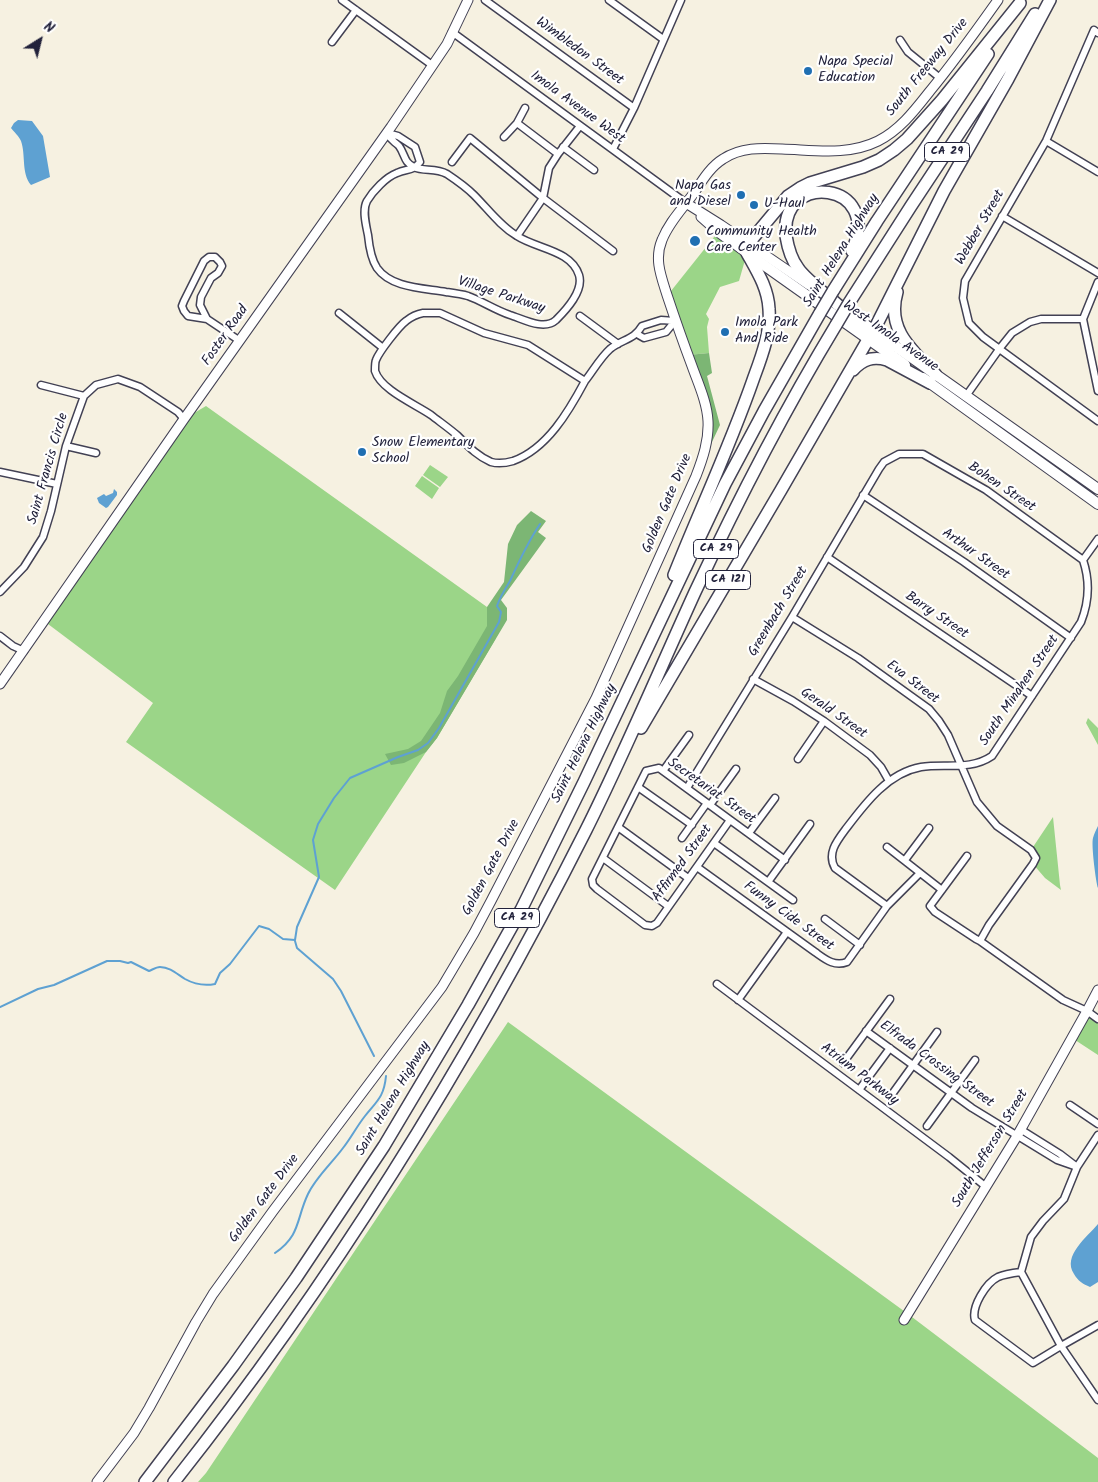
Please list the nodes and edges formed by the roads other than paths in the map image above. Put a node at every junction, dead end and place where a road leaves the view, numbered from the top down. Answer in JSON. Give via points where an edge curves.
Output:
{"nodes":[{"id":1,"x":342,"y":0,"type":"edge"},
{"id":2,"x":468,"y":0,"type":"edge"},
{"id":3,"x":485,"y":0,"type":"edge"},
{"id":4,"x":610,"y":0,"type":"edge"},
{"id":5,"x":681,"y":0,"type":"edge"},
{"id":6,"x":998,"y":0,"type":"edge"},
{"id":7,"x":1043,"y":0,"type":"edge"},
{"id":8,"x":1050,"y":0,"type":"edge"},
{"id":9,"x":1021,"y":1,"type":"edge"},
{"id":10,"x":356,"y":10,"type":"junction"},
{"id":11,"x":1096,"y":31,"type":"edge"},
{"id":12,"x":452,"y":32,"type":"junction"},
{"id":13,"x":663,"y":39,"type":"junction"},
{"id":14,"x":900,"y":40,"type":"dead end"},
{"id":15,"x":332,"y":42,"type":"dead end"},
{"id":16,"x":432,"y":65,"type":"junction"},
{"id":17,"x":940,"y":78,"type":"junction"},
{"id":18,"x":525,"y":108,"type":"dead end"},
{"id":19,"x":634,"y":108,"type":"junction"},
{"id":20,"x":517,"y":123,"type":"junction"},
{"id":21,"x":580,"y":126,"type":"junction"},
{"id":22,"x":386,"y":133,"type":"junction"},
{"id":23,"x":504,"y":137,"type":"dead end"},
{"id":24,"x":1046,"y":141,"type":"junction"},
{"id":25,"x":563,"y":147,"type":"junction"},
{"id":26,"x":613,"y":149,"type":"junction"},
{"id":27,"x":558,"y":154,"type":"junction"},
{"id":28,"x":452,"y":162,"type":"dead end"},
{"id":29,"x":415,"y":168,"type":"junction"},
{"id":30,"x":594,"y":170,"type":"dead end"},
{"id":31,"x":1098,"y":172,"type":"edge"},
{"id":32,"x":543,"y":198,"type":"junction"},
{"id":33,"x":686,"y":203,"type":"junction"},
{"id":34,"x":1002,"y":216,"type":"junction"},
{"id":35,"x":517,"y":236,"type":"junction"},
{"id":36,"x":748,"y":248,"type":"junction"},
{"id":37,"x":613,"y":251,"type":"dead end"},
{"id":38,"x":903,"y":272,"type":"junction"},
{"id":39,"x":1098,"y":273,"type":"edge"},
{"id":40,"x":1098,"y":282,"type":"edge"},
{"id":41,"x":833,"y":291,"type":"junction"},
{"id":42,"x":843,"y":304,"type":"junction"},
{"id":43,"x":339,"y":313,"type":"dead end"},
{"id":44,"x":580,"y":316,"type":"dead end"},
{"id":45,"x":207,"y":319,"type":"junction"},
{"id":46,"x":1083,"y":319,"type":"junction"},
{"id":47,"x":675,"y":321,"type":"junction"},
{"id":48,"x":637,"y":334,"type":"junction"},
{"id":49,"x":870,"y":334,"type":"junction"},
{"id":50,"x":240,"y":341,"type":"junction"},
{"id":51,"x":618,"y":344,"type":"junction"},
{"id":52,"x":383,"y":348,"type":"junction"},
{"id":53,"x":1000,"y":348,"type":"junction"},
{"id":54,"x":845,"y":379,"type":"junction"},
{"id":55,"x":933,"y":379,"type":"junction"},
{"id":56,"x":585,"y":381,"type":"junction"},
{"id":57,"x":41,"y":385,"type":"dead end"},
{"id":58,"x":1098,"y":391,"type":"edge"},
{"id":59,"x":84,"y":396,"type":"junction"},
{"id":60,"x":966,"y":396,"type":"junction"},
{"id":61,"x":184,"y":419,"type":"junction"},
{"id":62,"x":1098,"y":422,"type":"edge"},
{"id":63,"x":66,"y":446,"type":"junction"},
{"id":64,"x":96,"y":453,"type":"dead end"},
{"id":65,"x":899,"y":454,"type":"joint"},
{"id":66,"x":0,"y":472,"type":"edge"},
{"id":67,"x":1098,"y":480,"type":"edge"},
{"id":68,"x":1087,"y":482,"type":"junction"},
{"id":69,"x":57,"y":484,"type":"junction"},
{"id":70,"x":1098,"y":490,"type":"edge"},
{"id":71,"x":863,"y":495,"type":"junction"},
{"id":72,"x":1098,"y":504,"type":"edge"},
{"id":73,"x":1098,"y":539,"type":"edge"},
{"id":74,"x":827,"y":557,"type":"junction"},
{"id":75,"x":1083,"y":560,"type":"junction"},
{"id":76,"x":0,"y":592,"type":"edge"},
{"id":77,"x":792,"y":616,"type":"junction"},
{"id":78,"x":0,"y":636,"type":"edge"},
{"id":79,"x":1071,"y":638,"type":"junction"},
{"id":80,"x":24,"y":651,"type":"junction"},
{"id":81,"x":753,"y":679,"type":"junction"},
{"id":82,"x":0,"y":684,"type":"edge"},
{"id":83,"x":1032,"y":696,"type":"junction"},
{"id":84,"x":824,"y":721,"type":"junction"},
{"id":85,"x":689,"y":735,"type":"dead end"},
{"id":86,"x":596,"y":758,"type":"junction"},
{"id":87,"x":798,"y":760,"type":"dead end"},
{"id":88,"x":962,"y":765,"type":"junction"},
{"id":89,"x":736,"y":769,"type":"dead end"},
{"id":90,"x":663,"y":770,"type":"junction"},
{"id":91,"x":610,"y":781,"type":"junction"},
{"id":92,"x":889,"y":781,"type":"junction"},
{"id":93,"x":638,"y":787,"type":"junction"},
{"id":94,"x":687,"y":788,"type":"junction"},
{"id":95,"x":775,"y":798,"type":"dead end"},
{"id":96,"x":709,"y":804,"type":"junction"},
{"id":97,"x":730,"y":820,"type":"junction"},
{"id":98,"x":810,"y":824,"type":"dead end"},
{"id":99,"x":692,"y":825,"type":"junction"},
{"id":100,"x":618,"y":827,"type":"junction"},
{"id":101,"x":929,"y":828,"type":"dead end"},
{"id":102,"x":749,"y":834,"type":"junction"},
{"id":103,"x":682,"y":838,"type":"dead end"},
{"id":104,"x":714,"y":842,"type":"junction"},
{"id":105,"x":887,"y":847,"type":"dead end"},
{"id":106,"x":966,"y":856,"type":"dead end"},
{"id":107,"x":603,"y":858,"type":"junction"},
{"id":108,"x":785,"y":860,"type":"junction"},
{"id":109,"x":904,"y":860,"type":"junction"},
{"id":110,"x":697,"y":867,"type":"junction"},
{"id":111,"x":920,"y":873,"type":"junction"},
{"id":112,"x":688,"y":878,"type":"junction"},
{"id":113,"x":768,"y":882,"type":"junction"},
{"id":114,"x":942,"y":890,"type":"junction"},
{"id":115,"x":793,"y":900,"type":"dead end"},
{"id":116,"x":668,"y":906,"type":"junction"},
{"id":117,"x":887,"y":906,"type":"junction"},
{"id":118,"x":825,"y":920,"type":"dead end"},
{"id":119,"x":657,"y":923,"type":"joint"},
{"id":120,"x":787,"y":932,"type":"junction"},
{"id":121,"x":980,"y":941,"type":"junction"},
{"id":122,"x":860,"y":945,"type":"junction"},
{"id":123,"x":717,"y":984,"type":"dead end"},
{"id":124,"x":1098,"y":990,"type":"edge"},
{"id":125,"x":890,"y":999,"type":"dead end"},
{"id":126,"x":738,"y":1000,"type":"junction"},
{"id":127,"x":1088,"y":1012,"type":"junction"},
{"id":128,"x":1098,"y":1019,"type":"edge"},
{"id":129,"x":866,"y":1031,"type":"junction"},
{"id":130,"x":937,"y":1032,"type":"dead end"},
{"id":131,"x":890,"y":1048,"type":"junction"},
{"id":132,"x":975,"y":1060,"type":"dead end"},
{"id":133,"x":843,"y":1063,"type":"dead end"},
{"id":134,"x":913,"y":1065,"type":"junction"},
{"id":135,"x":859,"y":1090,"type":"junction"},
{"id":136,"x":950,"y":1094,"type":"junction"},
{"id":137,"x":890,"y":1097,"type":"dead end"},
{"id":138,"x":1070,"y":1106,"type":"dead end"},
{"id":139,"x":1098,"y":1124,"type":"edge"},
{"id":140,"x":927,"y":1126,"type":"dead end"},
{"id":141,"x":1018,"y":1133,"type":"junction"},
{"id":142,"x":1098,"y":1135,"type":"edge"},
{"id":143,"x":1077,"y":1168,"type":"junction"},
{"id":144,"x":986,"y":1186,"type":"junction"},
{"id":145,"x":1021,"y":1272,"type":"junction"},
{"id":146,"x":904,"y":1320,"type":"dead end"},
{"id":147,"x":1098,"y":1326,"type":"edge"},
{"id":148,"x":1061,"y":1346,"type":"junction"},
{"id":149,"x":1098,"y":1400,"type":"edge"},
{"id":150,"x":97,"y":1482,"type":"edge"},
{"id":151,"x":144,"y":1482,"type":"edge"},
{"id":152,"x":174,"y":1482,"type":"edge"}],
"edges":[{"from":1,"to":10,"type":"street"},
{"from":2,"to":12,"type":"street","name":"Foster Road"},
{"from":3,"to":19,"type":"street","name":"Wimbledon Street"},
{"from":4,"to":13,"type":"street"},
{"from":5,"to":13,"type":"street"},
{"from":6,"to":17,"type":"street","name":"South Freeway Drive"},
{"from":7,"to":42,"type":"highway","number":"CA 29","via":[[992,84]]},
{"from":8,"to":38,"type":"highway"},
{"from":9,"to":36,"type":"highway","via":[[908,139],[879,160],[810,183],[788,196]]},
{"from":9,"to":41,"type":"highway","name":"Saint Helena Highway","number":"CA 29"},
{"from":10,"to":15,"type":"street"},
{"from":10,"to":16,"type":"street"},
{"from":11,"to":24,"type":"street","name":"Webber Street"},
{"from":12,"to":16,"type":"street","name":"Foster Road"},
{"from":12,"to":21,"type":"street","name":"Imola Avenue West"},
{"from":13,"to":19,"type":"street"},
{"from":14,"to":17,"type":"street","via":[[908,52]]},
{"from":16,"to":22,"type":"street","name":"Foster Road"},
{"from":17,"to":33,"type":"street","name":"South Freeway Drive","via":[[898,128],[878,141],[843,151],[747,149],[722,159],[714,166]]},
{"from":18,"to":20,"type":"street"},
{"from":19,"to":26,"type":"street"},
{"from":20,"to":23,"type":"street"},
{"from":20,"to":27,"type":"street"},
{"from":21,"to":25,"type":"street"},
{"from":21,"to":26,"type":"street","name":"Imola Avenue West"},
{"from":22,"to":29,"type":"street","via":[[398,144],[406,162]]},
{"from":22,"to":29,"type":"street","via":[[415,146],[420,162]]},
{"from":22,"to":50,"type":"street","name":"Foster Road"},
{"from":24,"to":31,"type":"street"},
{"from":24,"to":34,"type":"street","name":"Webber Street"},
{"from":25,"to":27,"type":"street"},
{"from":25,"to":30,"type":"street"},
{"from":26,"to":33,"type":"street","name":"Imola Avenue West"},
{"from":27,"to":32,"type":"street","via":[[549,168]]},
{"from":28,"to":32,"type":"street","via":[[470,138]]},
{"from":29,"to":35,"type":"street","name":"Village Parkway","via":[[437,169],[455,180]]},
{"from":29,"to":35,"type":"street","name":"Village Parkway","via":[[396,173],[385,181],[366,205],[370,248],[376,267],[385,276],[396,283],[467,296],[501,312],[542,325],[552,323],[571,304],[577,292],[580,278],[577,269],[571,261]]},
{"from":32,"to":35,"type":"street"},
{"from":32,"to":37,"type":"street"},
{"from":33,"to":36,"type":"street","name":"West Imola Avenue"},
{"from":33,"to":47,"type":"street","name":"Golden Gate Drive","via":[[668,227],[658,248],[661,276]]},
{"from":34,"to":39,"type":"street"},
{"from":34,"to":53,"type":"street","name":"Webber Street","via":[[965,281],[963,298],[970,322],[983,337]]},
{"from":36,"to":42,"type":"street","name":"West Imola Avenue"},
{"from":36,"to":49,"type":"main road","name":"West Imola Avenue"},
{"from":36,"to":86,"type":"highway","via":[[763,281],[770,310],[760,358],[731,440]]},
{"from":38,"to":49,"type":"highway"},
{"from":38,"to":55,"type":"highway","via":[[895,297],[894,315],[900,334]]},
{"from":40,"to":46,"type":"street"},
{"from":41,"to":42,"type":"highway","number":"CA 121","via":[[856,242],[858,218],[845,199],[819,192],[806,195],[793,207],[787,218],[787,244],[799,271]]},
{"from":41,"to":86,"type":"highway","name":"Saint Helena Highway","number":"CA 29","bridge":true,"via":[[721,492]]},
{"from":42,"to":49,"type":"main road","name":"West Imola Avenue","number":"CA 121"},
{"from":42,"to":91,"type":"highway","number":"CA 29","bridge":true,"via":[[836,325],[744,490]]},
{"from":43,"to":52,"type":"street"},
{"from":44,"to":51,"type":"street"},
{"from":45,"to":45,"type":"street","via":[[200,305],[201,297],[222,266],[215,257],[204,261],[182,306],[188,316]]},
{"from":45,"to":50,"type":"street"},
{"from":46,"to":53,"type":"street","via":[[1048,318],[1030,322],[1012,333]]},
{"from":46,"to":58,"type":"street"},
{"from":47,"to":48,"type":"street","via":[[661,320],[642,326]]},
{"from":47,"to":48,"type":"street","via":[[666,332],[644,338]]},
{"from":47,"to":150,"type":"street","name":"Golden Gate Drive","via":[[699,384],[708,420],[708,437],[696,476],[596,698],[474,933],[442,987],[231,1268],[196,1322],[134,1433]]},
{"from":48,"to":51,"type":"street"},
{"from":49,"to":54,"type":"highway"},
{"from":49,"to":55,"type":"main road","name":"West Imola Avenue","number":"CA 121"},
{"from":50,"to":61,"type":"street","name":"Foster Road"},
{"from":51,"to":56,"type":"street","via":[[600,359]]},
{"from":52,"to":56,"type":"street","via":[[415,315],[440,313],[484,333],[528,345]]},
{"from":52,"to":56,"type":"street","via":[[376,360],[375,371],[385,386],[430,415],[476,454],[493,462],[506,463],[524,457],[542,442],[570,408]]},
{"from":53,"to":60,"type":"street"},
{"from":53,"to":62,"type":"street","name":"Webber Street"},
{"from":54,"to":55,"type":"highway","number":"CA 121","via":[[864,361],[876,358]]},
{"from":54,"to":91,"type":"highway","number":"CA 121"},
{"from":55,"to":60,"type":"main road","name":"West Imola Avenue","number":"CA 121"},
{"from":55,"to":72,"type":"main road","name":"West Imola Avenue","number":"CA 121"},
{"from":57,"to":59,"type":"street"},
{"from":59,"to":61,"type":"street","via":[[96,385],[118,379],[140,387]]},
{"from":59,"to":63,"type":"street","name":"Saint Francis Circle"},
{"from":60,"to":68,"type":"main road","name":"West Imola Avenue","number":"CA 121"},
{"from":61,"to":80,"type":"street","name":"Foster Road"},
{"from":63,"to":64,"type":"street"},
{"from":63,"to":69,"type":"street","name":"Saint Francis Circle"},
{"from":65,"to":71,"type":"street","name":"Greenbach Street","via":[[879,468]]},
{"from":65,"to":75,"type":"street","name":"Bohen Street","via":[[923,454],[938,462],[986,490]]},
{"from":66,"to":69,"type":"street"},
{"from":67,"to":68,"type":"street"},
{"from":68,"to":70,"type":"main road","name":"West Imola Avenue","number":"CA 121"},
{"from":69,"to":76,"type":"street","name":"Saint Francis Circle","via":[[43,537],[24,567]]},
{"from":71,"to":74,"type":"street","name":"Greenbach Street"},
{"from":71,"to":79,"type":"street","name":"Arthur Street"},
{"from":73,"to":75,"type":"street"},
{"from":74,"to":77,"type":"street","name":"Greenbach Street"},
{"from":74,"to":83,"type":"street","name":"Barry Street"},
{"from":75,"to":79,"type":"street","name":"South Minahen Street","via":[[1088,597],[1086,610]]},
{"from":77,"to":81,"type":"street","name":"Greenbach Street"},
{"from":77,"to":88,"type":"street","name":"Eva Street","via":[[929,709],[948,735]]},
{"from":78,"to":80,"type":"street"},
{"from":79,"to":83,"type":"street","name":"South Minahen Street"},
{"from":80,"to":82,"type":"street","name":"Foster Road"},
{"from":81,"to":84,"type":"street","name":"Gerald Street"},
{"from":81,"to":94,"type":"street","name":"Greenbach Street"},
{"from":83,"to":88,"type":"street","name":"South Minahen Street","via":[[992,756],[973,765]]},
{"from":84,"to":87,"type":"street"},
{"from":84,"to":92,"type":"street","name":"Gerald Street","via":[[870,755]]},
{"from":85,"to":90,"type":"street"},
{"from":86,"to":151,"type":"highway","name":"Saint Helena Highway","number":"CA 29","via":[[521,910],[384,1146],[266,1321]]},
{"from":88,"to":92,"type":"street","name":"South Minahen Street","via":[[920,767]]},
{"from":88,"to":121,"type":"street","name":"Eva Street","via":[[977,802],[997,826],[1031,850],[1036,858]]},
{"from":89,"to":96,"type":"street"},
{"from":90,"to":93,"type":"street","name":"Secretariat Street","via":[[646,771]]},
{"from":90,"to":94,"type":"street","name":"Secretariat Street"},
{"from":91,"to":152,"type":"highway","number":"CA 29","via":[[518,960],[401,1160],[242,1394]]},
{"from":92,"to":117,"type":"street","name":"South Minahen Street","via":[[858,813],[831,852],[835,868]]},
{"from":93,"to":99,"type":"street"},
{"from":93,"to":100,"type":"street","name":"Secretariat Street"},
{"from":94,"to":96,"type":"street","name":"Secretariat Street"},
{"from":95,"to":102,"type":"street"},
{"from":96,"to":97,"type":"street","name":"Secretariat Street"},
{"from":96,"to":99,"type":"street"},
{"from":97,"to":102,"type":"street","name":"Secretariat Street"},
{"from":97,"to":104,"type":"street","name":"Affirmed Street"},
{"from":98,"to":108,"type":"street"},
{"from":99,"to":103,"type":"street"},
{"from":100,"to":107,"type":"street","name":"Secretariat Street"},
{"from":100,"to":112,"type":"street"},
{"from":101,"to":109,"type":"street"},
{"from":102,"to":108,"type":"street","name":"Secretariat Street"},
{"from":104,"to":110,"type":"street","name":"Affirmed Street"},
{"from":104,"to":113,"type":"street"},
{"from":105,"to":109,"type":"street"},
{"from":106,"to":114,"type":"street"},
{"from":107,"to":116,"type":"street"},
{"from":107,"to":119,"type":"street","name":"Secretariat Street","via":[[592,878],[597,889],[645,925]]},
{"from":108,"to":113,"type":"street"},
{"from":109,"to":111,"type":"street"},
{"from":110,"to":112,"type":"street","name":"Affirmed Street"},
{"from":110,"to":120,"type":"street","name":"Funny Cide Street"},
{"from":111,"to":114,"type":"street"},
{"from":111,"to":117,"type":"street","name":"Funny Cide Street"},
{"from":112,"to":116,"type":"street","name":"Affirmed Street"},
{"from":113,"to":115,"type":"street"},
{"from":114,"to":121,"type":"street","via":[[930,906]]},
{"from":116,"to":119,"type":"street","name":"Affirmed Street"},
{"from":117,"to":122,"type":"street","name":"Funny Cide Street"},
{"from":118,"to":122,"type":"street"},
{"from":120,"to":122,"type":"street","name":"Funny Cide Street","via":[[830,962],[840,964],[847,962]]},
{"from":120,"to":126,"type":"street"},
{"from":121,"to":127,"type":"street","via":[[1063,1000]]},
{"from":123,"to":126,"type":"street","name":"Atrium Parkway"},
{"from":124,"to":127,"type":"street","name":"South Jefferson Street"},
{"from":125,"to":129,"type":"street"},
{"from":126,"to":135,"type":"street","name":"Atrium Parkway"},
{"from":127,"to":128,"type":"street"},
{"from":127,"to":141,"type":"street","name":"South Jefferson Street"},
{"from":129,"to":131,"type":"street","name":"Elfrada Crossing Street"},
{"from":129,"to":133,"type":"street"},
{"from":130,"to":134,"type":"street"},
{"from":131,"to":134,"type":"street","name":"Elfrada Crossing Street"},
{"from":131,"to":135,"type":"street"},
{"from":132,"to":136,"type":"street"},
{"from":134,"to":136,"type":"street","name":"Elfrada Crossing Street"},
{"from":134,"to":137,"type":"street"},
{"from":135,"to":144,"type":"street","name":"Atrium Parkway"},
{"from":136,"to":140,"type":"street"},
{"from":136,"to":141,"type":"street","name":"Elfrada Crossing Street"},
{"from":138,"to":139,"type":"street"},
{"from":141,"to":143,"type":"street","name":"Elfrada Crossing Street","via":[[1060,1154]]},
{"from":141,"to":144,"type":"street","name":"South Jefferson Street"},
{"from":142,"to":143,"type":"street"},
{"from":143,"to":145,"type":"street","via":[[1064,1199],[1031,1237]]},
{"from":144,"to":146,"type":"street","name":"South Jefferson Street"},
{"from":145,"to":148,"type":"street"},
{"from":145,"to":148,"type":"street","via":[[996,1278],[977,1301],[973,1314],[975,1320],[1033,1363]]},
{"from":147,"to":148,"type":"street"},
{"from":148,"to":149,"type":"street"}]}
